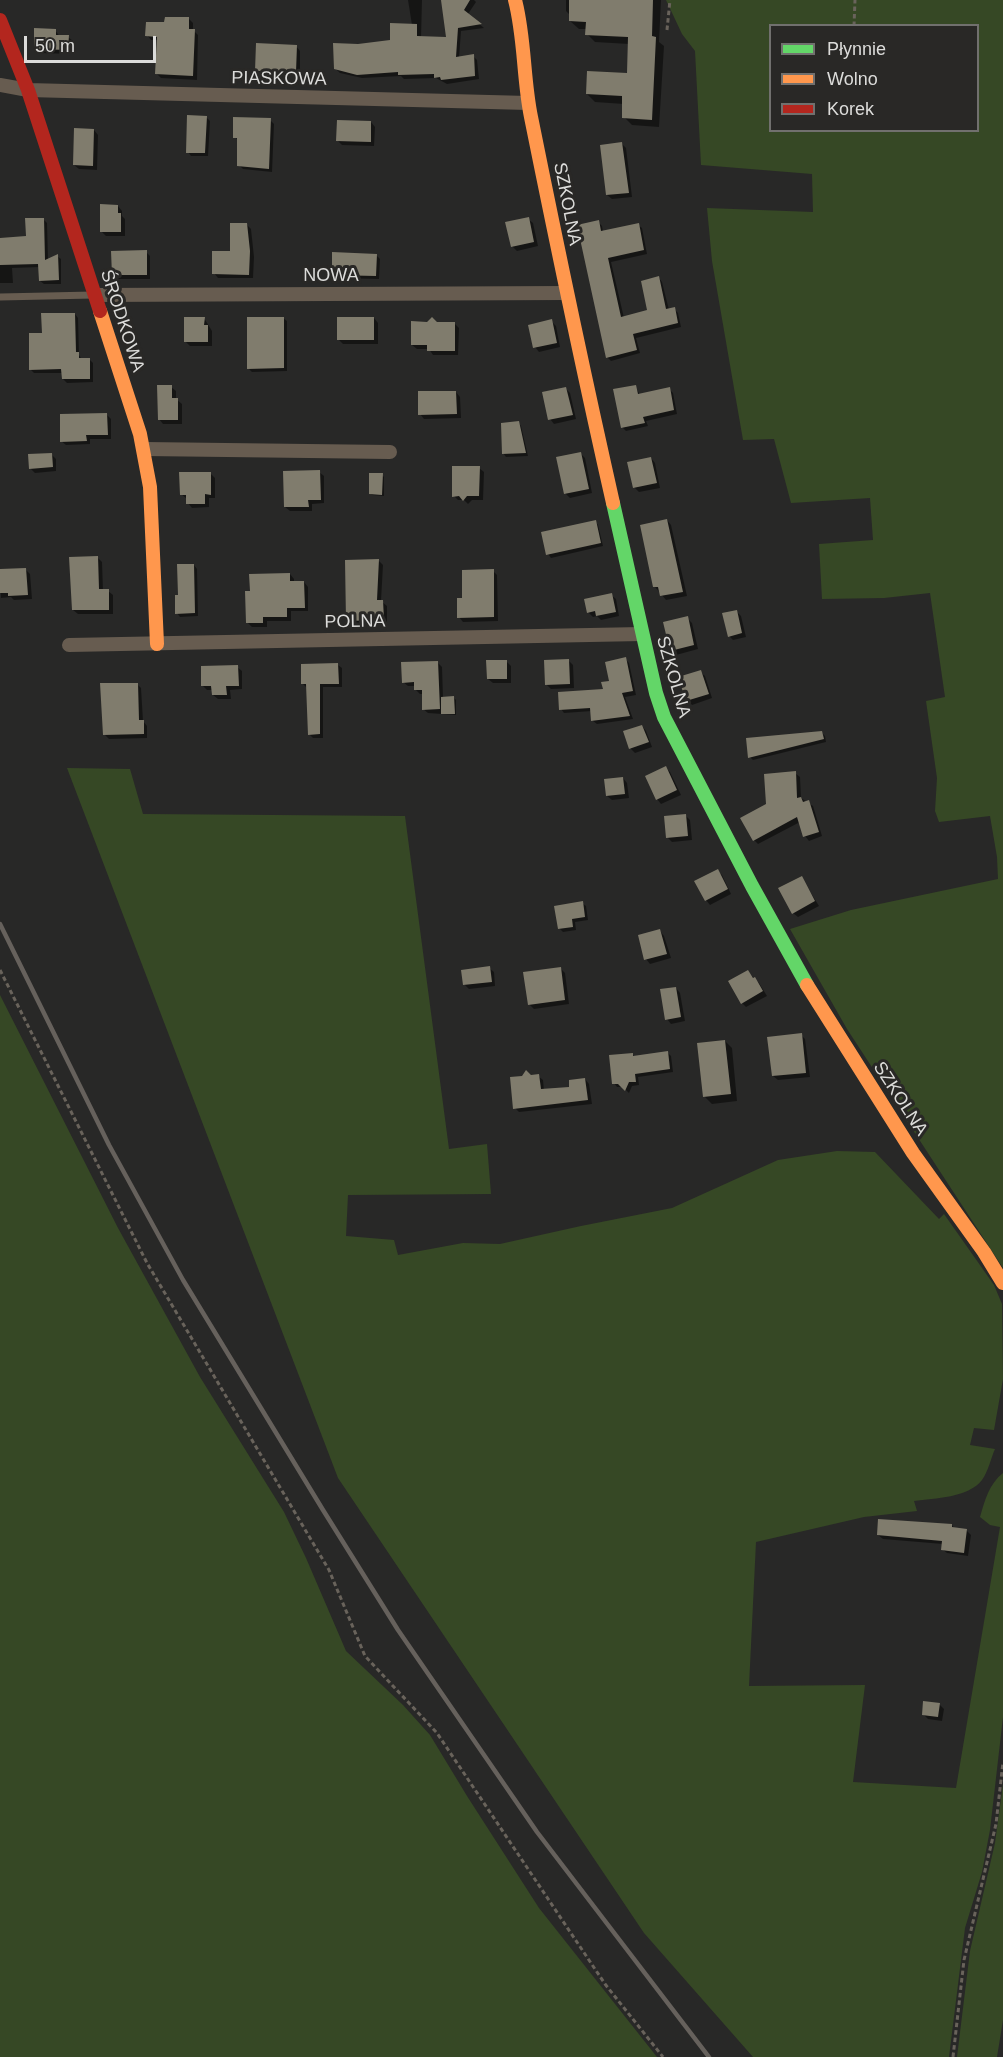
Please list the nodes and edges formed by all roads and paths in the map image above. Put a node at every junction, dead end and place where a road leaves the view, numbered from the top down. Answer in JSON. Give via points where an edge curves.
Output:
{"nodes":[{"id":1,"x":515,"y":0,"type":"edge"},
{"id":2,"x":521,"y":0,"type":"edge"},
{"id":3,"x":670,"y":0,"type":"edge"},
{"id":4,"x":855,"y":0,"type":"edge"},
{"id":5,"x":519,"y":15,"type":"junction"},
{"id":6,"x":0,"y":20,"type":"edge"},
{"id":7,"x":854,"y":24,"type":"edge"},
{"id":8,"x":667,"y":30,"type":"dead end"},
{"id":9,"x":0,"y":86,"type":"edge"},
{"id":10,"x":28,"y":90,"type":"junction"},
{"id":11,"x":528,"y":103,"type":"junction"},
{"id":12,"x":566,"y":293,"type":"junction"},
{"id":13,"x":95,"y":295,"type":"junction"},
{"id":14,"x":0,"y":297,"type":"edge"},
{"id":15,"x":144,"y":449,"type":"junction"},
{"id":16,"x":390,"y":452,"type":"dead end"},
{"id":17,"x":642,"y":634,"type":"junction"},
{"id":18,"x":157,"y":644,"type":"junction"},
{"id":19,"x":69,"y":645,"type":"dead end"},
{"id":20,"x":0,"y":970,"type":"edge"},
{"id":21,"x":1003,"y":1283,"type":"edge"},
{"id":22,"x":1003,"y":1762,"type":"edge"},
{"id":23,"x":663,"y":2057,"type":"edge"},
{"id":24,"x":953,"y":2057,"type":"edge"}],
"edges":[{"from":1,"to":5,"type":"street","name":"SZKOLNA"},
{"from":2,"to":5,"type":"street"},
{"from":3,"to":8,"type":"path"},
{"from":4,"to":7,"type":"path"},
{"from":5,"to":11,"type":"street","name":"SZKOLNA"},
{"from":6,"to":10,"type":"street","name":"ŚRODKOWA"},
{"from":9,"to":10,"type":"street","name":"PIASKOWA"},
{"from":10,"to":11,"type":"street","name":"PIASKOWA"},
{"from":10,"to":13,"type":"street","name":"ŚRODKOWA"},
{"from":11,"to":12,"type":"street","name":"SZKOLNA"},
{"from":12,"to":13,"type":"street","name":"NOWA"},
{"from":12,"to":17,"type":"street","name":"SZKOLNA"},
{"from":13,"to":14,"type":"lane"},
{"from":13,"to":15,"type":"street","name":"ŚRODKOWA"},
{"from":15,"to":16,"type":"street"},
{"from":15,"to":18,"type":"street","name":"ŚRODKOWA","via":[[150,487]]},
{"from":17,"to":18,"type":"street","name":"POLNA"},
{"from":17,"to":21,"type":"street","name":"SZKOLNA","via":[[656,693],[673,737],[814,998],[913,1153]]},
{"from":18,"to":19,"type":"street","name":"POLNA"},
{"from":20,"to":23,"type":"path","via":[[147,1263],[329,1570],[365,1656],[437,1732],[605,1984]]},
{"from":22,"to":24,"type":"path","via":[[996,1824],[964,1960]]}]}
